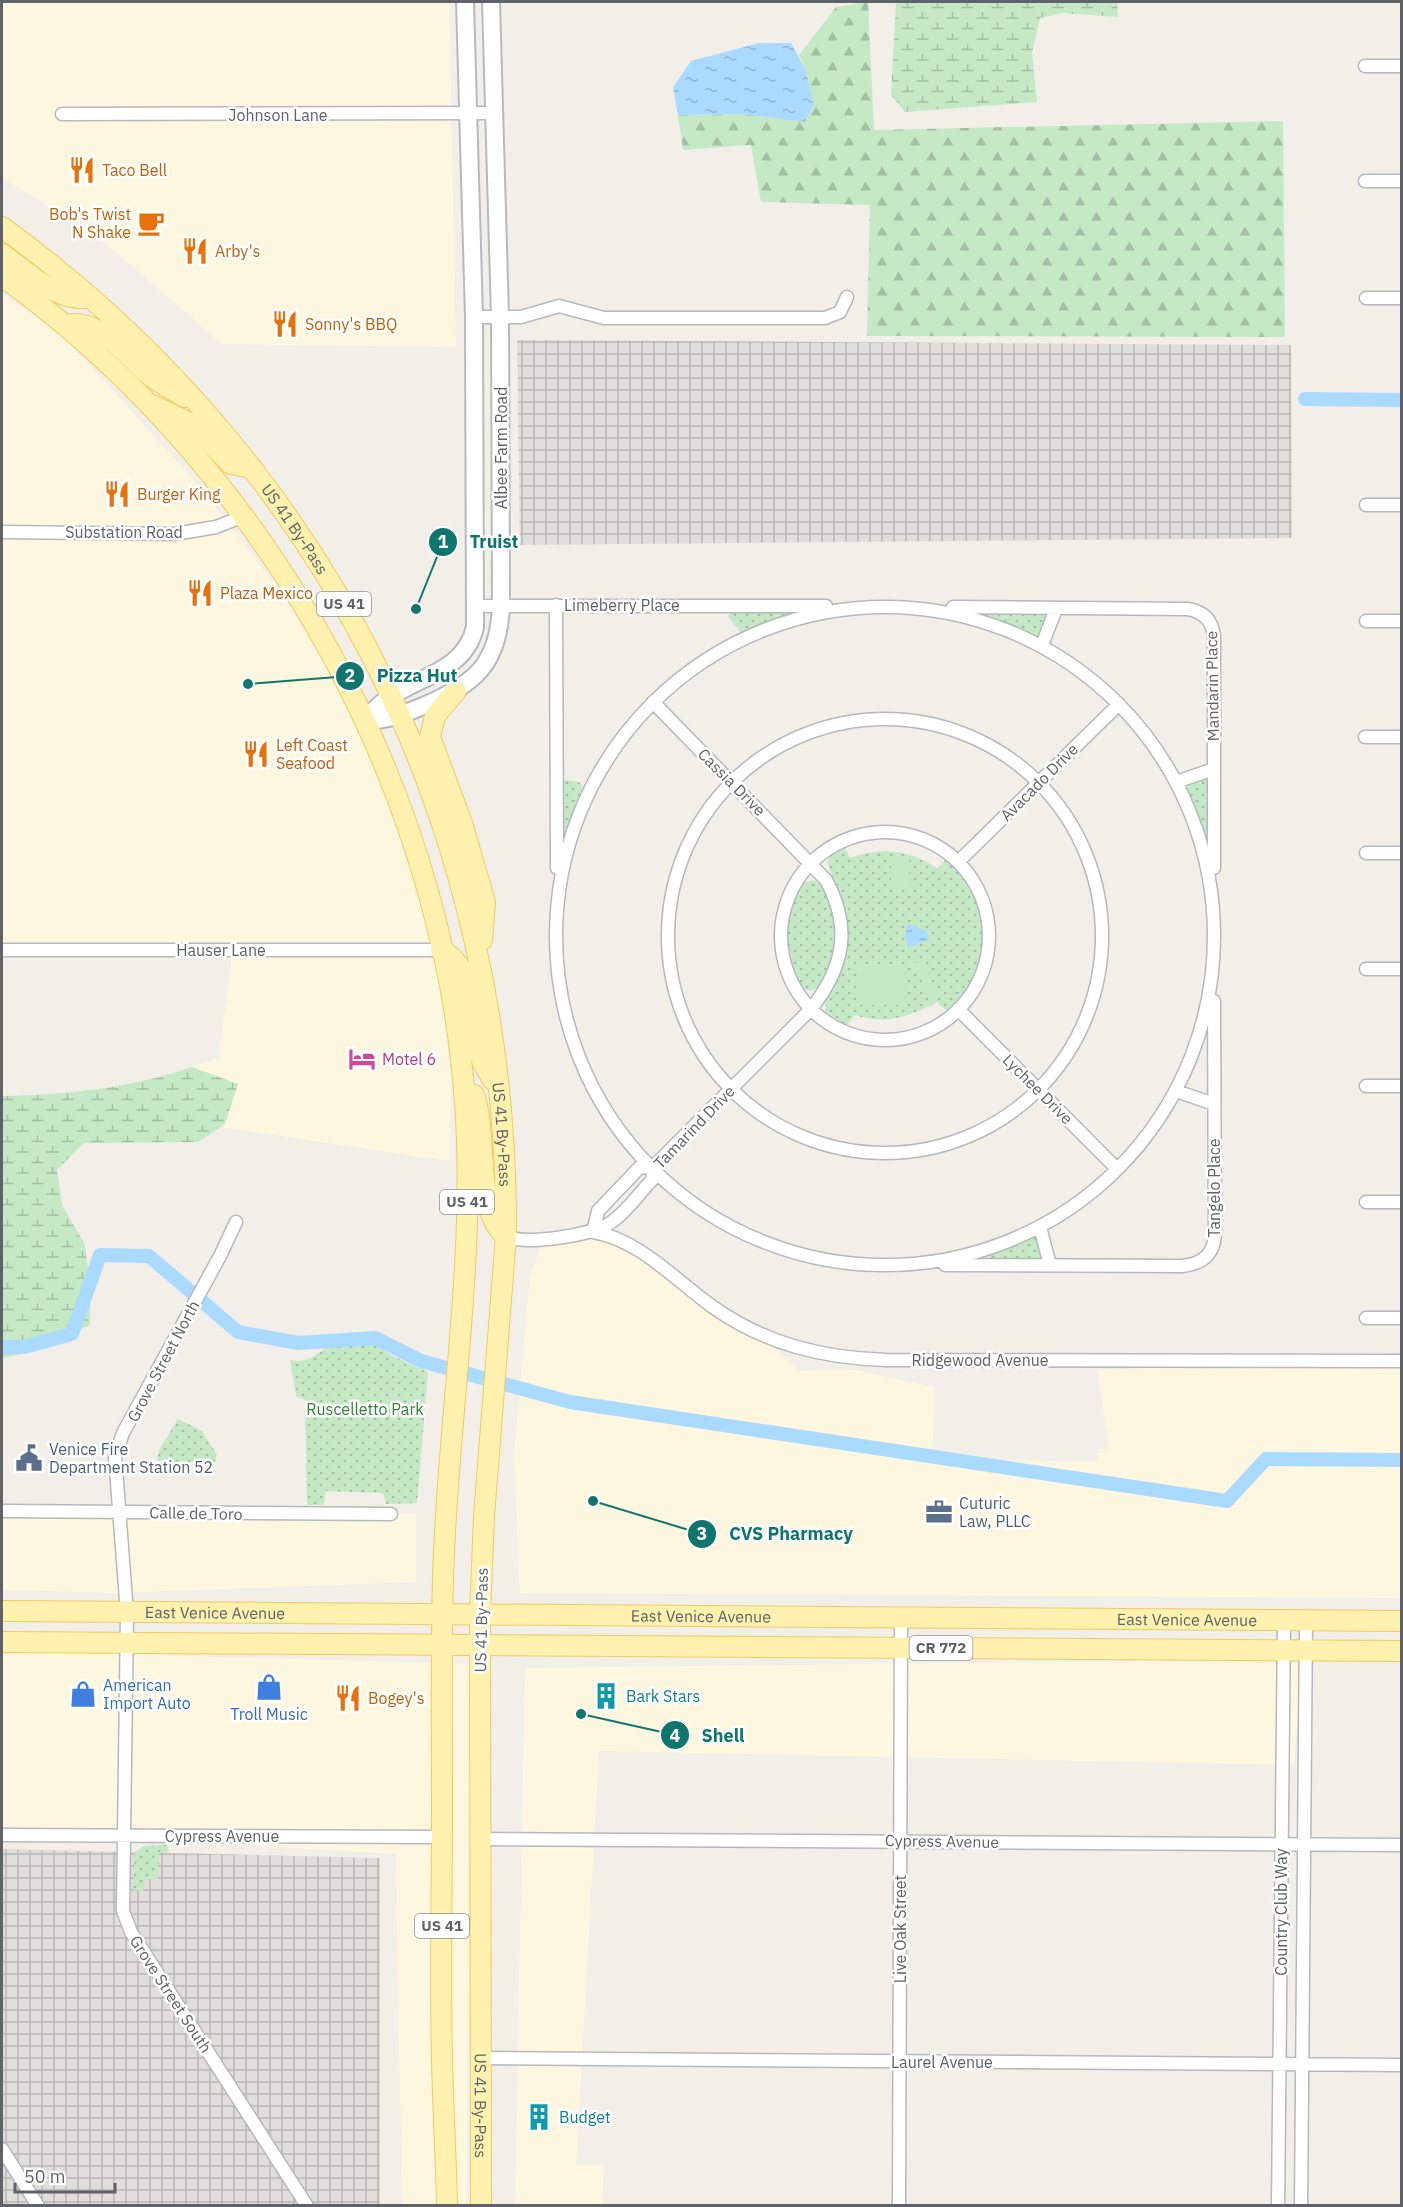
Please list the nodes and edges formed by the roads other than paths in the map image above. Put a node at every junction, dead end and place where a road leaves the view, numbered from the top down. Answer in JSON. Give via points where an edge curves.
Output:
{"nodes":[{"id":1,"x":465,"y":2,"type":"edge"},
{"id":2,"x":491,"y":2,"type":"edge"},
{"id":3,"x":1365,"y":66,"type":"dead end"},
{"id":4,"x":1401,"y":66,"type":"edge"},
{"id":5,"x":469,"y":113,"type":"junction"},
{"id":6,"x":494,"y":113,"type":"junction"},
{"id":7,"x":62,"y":114,"type":"dead end"},
{"id":8,"x":1365,"y":181,"type":"dead end"},
{"id":9,"x":1401,"y":181,"type":"edge"},
{"id":10,"x":2,"y":227,"type":"edge"},
{"id":11,"x":2,"y":254,"type":"edge"},
{"id":12,"x":2,"y":276,"type":"edge"},
{"id":13,"x":90,"y":297,"type":"junction"},
{"id":14,"x":847,"y":297,"type":"dead end"},
{"id":15,"x":1366,"y":298,"type":"dead end"},
{"id":16,"x":1401,"y":298,"type":"edge"},
{"id":17,"x":474,"y":317,"type":"junction"},
{"id":18,"x":500,"y":317,"type":"junction"},
{"id":19,"x":65,"y":325,"type":"junction"},
{"id":20,"x":144,"y":401,"type":"junction"},
{"id":21,"x":204,"y":410,"type":"junction"},
{"id":22,"x":475,"y":452,"type":"junction"},
{"id":23,"x":501,"y":452,"type":"junction"},
{"id":24,"x":252,"y":468,"type":"junction"},
{"id":25,"x":1366,"y":505,"type":"dead end"},
{"id":26,"x":1401,"y":505,"type":"edge"},
{"id":27,"x":244,"y":516,"type":"junction"},
{"id":28,"x":2,"y":532,"type":"edge"},
{"id":29,"x":501,"y":605,"type":"junction"},
{"id":30,"x":556,"y":605,"type":"junction"},
{"id":31,"x":475,"y":606,"type":"junction"},
{"id":32,"x":872,"y":606,"type":"junction"},
{"id":33,"x":922,"y":607,"type":"junction"},
{"id":34,"x":1056,"y":609,"type":"junction"},
{"id":35,"x":1366,"y":621,"type":"dead end"},
{"id":36,"x":1401,"y":621,"type":"edge"},
{"id":37,"x":1042,"y":645,"type":"junction"},
{"id":38,"x":456,"y":691,"type":"junction"},
{"id":39,"x":390,"y":695,"type":"junction"},
{"id":40,"x":652,"y":702,"type":"junction"},
{"id":41,"x":1119,"y":704,"type":"junction"},
{"id":42,"x":400,"y":716,"type":"junction"},
{"id":43,"x":366,"y":721,"type":"junction"},
{"id":44,"x":1365,"y":737,"type":"dead end"},
{"id":45,"x":1401,"y":737,"type":"edge"},
{"id":46,"x":1214,"y":769,"type":"junction"},
{"id":47,"x":1039,"y":782,"type":"junction"},
{"id":48,"x":1176,"y":782,"type":"junction"},
{"id":49,"x":732,"y":783,"type":"junction"},
{"id":50,"x":1366,"y":853,"type":"dead end"},
{"id":51,"x":1401,"y":853,"type":"edge"},
{"id":52,"x":959,"y":861,"type":"junction"},
{"id":53,"x":811,"y":862,"type":"junction"},
{"id":54,"x":556,"y":897,"type":"junction"},
{"id":55,"x":1214,"y":900,"type":"junction"},
{"id":56,"x":2,"y":950,"type":"edge"},
{"id":57,"x":441,"y":950,"type":"junction"},
{"id":58,"x":480,"y":961,"type":"junction"},
{"id":59,"x":1214,"y":966,"type":"junction"},
{"id":60,"x":1366,"y":969,"type":"dead end"},
{"id":61,"x":1401,"y":969,"type":"edge"},
{"id":62,"x":811,"y":1009,"type":"junction"},
{"id":63,"x":958,"y":1009,"type":"junction"},
{"id":64,"x":463,"y":1074,"type":"junction"},
{"id":65,"x":1366,"y":1086,"type":"dead end"},
{"id":66,"x":1401,"y":1086,"type":"edge"},
{"id":67,"x":731,"y":1089,"type":"junction"},
{"id":68,"x":1038,"y":1089,"type":"junction"},
{"id":69,"x":499,"y":1090,"type":"junction"},
{"id":70,"x":1176,"y":1091,"type":"junction"},
{"id":71,"x":1214,"y":1104,"type":"junction"},
{"id":72,"x":652,"y":1168,"type":"junction"},
{"id":73,"x":1117,"y":1169,"type":"junction"},
{"id":74,"x":1366,"y":1202,"type":"dead end"},
{"id":75,"x":1401,"y":1202,"type":"edge"},
{"id":76,"x":236,"y":1222,"type":"dead end"},
{"id":77,"x":1040,"y":1227,"type":"junction"},
{"id":78,"x":593,"y":1232,"type":"junction"},
{"id":79,"x":506,"y":1236,"type":"junction"},
{"id":80,"x":914,"y":1264,"type":"junction"},
{"id":81,"x":1050,"y":1265,"type":"junction"},
{"id":82,"x":1366,"y":1318,"type":"dead end"},
{"id":83,"x":1401,"y":1318,"type":"edge"},
{"id":84,"x":1401,"y":1361,"type":"edge"},
{"id":85,"x":2,"y":1511,"type":"edge"},
{"id":86,"x":119,"y":1512,"type":"junction"},
{"id":87,"x":391,"y":1514,"type":"dead end"},
{"id":88,"x":2,"y":1611,"type":"edge"},
{"id":89,"x":127,"y":1613,"type":"junction"},
{"id":90,"x":480,"y":1614,"type":"junction"},
{"id":91,"x":443,"y":1615,"type":"junction"},
{"id":92,"x":901,"y":1616,"type":"junction"},
{"id":93,"x":1284,"y":1619,"type":"junction"},
{"id":94,"x":1306,"y":1619,"type":"junction"},
{"id":95,"x":1401,"y":1621,"type":"edge"},
{"id":96,"x":2,"y":1642,"type":"edge"},
{"id":97,"x":127,"y":1642,"type":"junction"},
{"id":98,"x":442,"y":1646,"type":"junction"},
{"id":99,"x":480,"y":1646,"type":"junction"},
{"id":100,"x":901,"y":1647,"type":"junction"},
{"id":101,"x":1284,"y":1650,"type":"junction"},
{"id":102,"x":1306,"y":1650,"type":"junction"},
{"id":103,"x":1401,"y":1651,"type":"edge"},
{"id":104,"x":2,"y":1835,"type":"edge"},
{"id":105,"x":124,"y":1836,"type":"junction"},
{"id":106,"x":442,"y":1837,"type":"junction"},
{"id":107,"x":483,"y":1839,"type":"junction"},
{"id":108,"x":900,"y":1840,"type":"junction"},
{"id":109,"x":1281,"y":1844,"type":"junction"},
{"id":110,"x":1302,"y":1845,"type":"junction"},
{"id":111,"x":1401,"y":1845,"type":"edge"},
{"id":112,"x":482,"y":2058,"type":"junction"},
{"id":113,"x":899,"y":2061,"type":"junction"},
{"id":114,"x":1281,"y":2065,"type":"junction"},
{"id":115,"x":1301,"y":2065,"type":"junction"},
{"id":116,"x":1401,"y":2065,"type":"edge"},
{"id":117,"x":2,"y":2149,"type":"edge"},
{"id":118,"x":38,"y":2205,"type":"edge"},
{"id":119,"x":307,"y":2205,"type":"edge"},
{"id":120,"x":447,"y":2205,"type":"edge"},
{"id":121,"x":481,"y":2205,"type":"edge"},
{"id":122,"x":899,"y":2205,"type":"edge"},
{"id":123,"x":1278,"y":2205,"type":"edge"},
{"id":124,"x":1300,"y":2205,"type":"edge"}],
"edges":[{"from":1,"to":5,"type":"main road","name":"Albee Farm Road"},
{"from":2,"to":6,"type":"main road","name":"Albee Farm Road"},
{"from":3,"to":4,"type":"street"},
{"from":5,"to":6,"type":"street","name":"Johnson Lane"},
{"from":5,"to":7,"type":"street","name":"Johnson Lane"},
{"from":5,"to":17,"type":"main road","name":"Albee Farm Road"},
{"from":6,"to":18,"type":"main road","name":"Albee Farm Road"},
{"from":8,"to":9,"type":"street"},
{"from":10,"to":13,"type":"main road","name":"US 41 By-Pass","number":"US 41"},
{"from":11,"to":13,"type":"main road","via":[[59,293],[72,298]]},
{"from":12,"to":19,"type":"main road","name":"US 41 By-Pass","number":"US 41"},
{"from":13,"to":21,"type":"main road","name":"US 41 By-Pass","number":"US 41"},
{"from":14,"to":18,"type":"street","via":[[840,312],[825,318],[604,318],[559,306],[521,317]]},
{"from":15,"to":16,"type":"street"},
{"from":17,"to":18,"type":"street"},
{"from":17,"to":22,"type":"main road","name":"Albee Farm Road"},
{"from":18,"to":23,"type":"main road","name":"Albee Farm Road"},
{"from":19,"to":20,"type":"main road","name":"US 41 By-Pass","number":"US 41"},
{"from":19,"to":21,"type":"main road","via":[[98,330],[148,374]]},
{"from":20,"to":24,"type":"main road","via":[[192,424],[231,464]]},
{"from":20,"to":27,"type":"main road","name":"US 41 By-Pass","number":"US 41"},
{"from":21,"to":24,"type":"main road","name":"US 41 By-Pass","number":"US 41"},
{"from":22,"to":23,"type":"main road"},
{"from":22,"to":31,"type":"main road","name":"Albee Farm Road"},
{"from":23,"to":29,"type":"main road","name":"Albee Farm Road"},
{"from":24,"to":39,"type":"main road","name":"US 41 By-Pass","number":"US 41","via":[[344,604]]},
{"from":25,"to":26,"type":"street"},
{"from":27,"to":28,"type":"street","name":"Substation Road","via":[[216,527],[176,534]]},
{"from":27,"to":43,"type":"main road","name":"US 41 By-Pass","number":"US 41","via":[[320,632]]},
{"from":29,"to":30,"type":"street"},
{"from":29,"to":31,"type":"street"},
{"from":29,"to":38,"type":"main road","name":"Albee Farm Road","via":[[498,636],[489,660]]},
{"from":30,"to":32,"type":"street","name":"Limeberry Place"},
{"from":30,"to":54,"type":"street","name":"Limeberry Place"},
{"from":31,"to":39,"type":"main road","name":"Albee Farm Road","via":[[474,631],[463,654],[447,667]]},
{"from":32,"to":33,"type":"street"},
{"from":32,"to":40,"type":"street","via":[[805,616],[754,635],[697,666]]},
{"from":33,"to":34,"type":"street","name":"Mandarin Place"},
{"from":33,"to":37,"type":"street","via":[[975,618]]},
{"from":34,"to":37,"type":"street"},
{"from":34,"to":46,"type":"street","name":"Mandarin Place","via":[[1187,609],[1208,619],[1214,636]]},
{"from":35,"to":36,"type":"street"},
{"from":37,"to":41,"type":"street","via":[[1089,677]]},
{"from":38,"to":42,"type":"main road","name":"Albee Farm Road"},
{"from":38,"to":58,"type":"main road","via":[[435,716],[430,737],[462,823],[485,902]]},
{"from":39,"to":42,"type":"main road","name":"US 41 By-Pass","number":"US 41"},
{"from":39,"to":43,"type":"main road","name":"Albee Farm Road"},
{"from":40,"to":49,"type":"street","name":"Cassia Drive"},
{"from":40,"to":54,"type":"street","via":[[624,735],[585,800],[562,861]]},
{"from":41,"to":47,"type":"street","name":"Avacado Drive"},
{"from":41,"to":48,"type":"street"},
{"from":42,"to":43,"type":"main road","name":"Albee Farm Road"},
{"from":42,"to":58,"type":"main road","name":"US 41 By-Pass","number":"US 41","via":[[443,821]]},
{"from":43,"to":57,"type":"main road","name":"US 41 By-Pass","number":"US 41","via":[[406,822]]},
{"from":44,"to":45,"type":"street"},
{"from":46,"to":48,"type":"street"},
{"from":46,"to":55,"type":"street","name":"Mandarin Place"},
{"from":47,"to":49,"type":"street","via":[[1006,755],[968,735],[928,723],[886,719],[843,724],[803,736],[772,752]]},
{"from":47,"to":52,"type":"street","name":"Avacado Drive"},
{"from":47,"to":68,"type":"street","via":[[1066,816],[1087,855],[1098,898],[1101,942],[1087,1014],[1061,1062]]},
{"from":48,"to":55,"type":"street","via":[[1203,846]]},
{"from":49,"to":53,"type":"street","name":"Cassia Drive"},
{"from":49,"to":67,"type":"street","via":[[704,817],[683,859],[670,905],[668,937],[673,982],[685,1018],[702,1051]]},
{"from":50,"to":51,"type":"street"},
{"from":52,"to":53,"type":"street","via":[[929,842],[884,832],[847,840]]},
{"from":52,"to":63,"type":"street","via":[[981,895],[989,934],[981,975]]},
{"from":53,"to":62,"type":"street","via":[[788,897],[782,935],[788,975]]},
{"from":53,"to":62,"type":"street","name":"Cassia Drive","via":[[834,896],[842,934],[836,971]]},
{"from":54,"to":72,"type":"street","via":[[559,980],[577,1053],[607,1113]]},
{"from":55,"to":59,"type":"street"},
{"from":56,"to":57,"type":"street","name":"Hauser Lane"},
{"from":57,"to":64,"type":"main road","name":"US 41 By-Pass","number":"US 41"},
{"from":57,"to":69,"type":"main road","via":[[457,961],[464,975],[480,1053]]},
{"from":58,"to":69,"type":"main road","name":"US 41 By-Pass","number":"US 41"},
{"from":59,"to":70,"type":"street","via":[[1202,1027]]},
{"from":59,"to":71,"type":"street","name":"Tangelo Place"},
{"from":60,"to":61,"type":"street"},
{"from":62,"to":63,"type":"street","via":[[845,1032],[875,1039],[913,1035]]},
{"from":62,"to":67,"type":"street","name":"Tamarind Drive"},
{"from":63,"to":68,"type":"street","name":"Lychee Drive"},
{"from":64,"to":79,"type":"main road","via":[[477,1105],[487,1208],[494,1224]]},
{"from":64,"to":91,"type":"main road","name":"US 41 By-Pass","number":"US 41","via":[[468,1168]]},
{"from":65,"to":66,"type":"street"},
{"from":67,"to":68,"type":"street","via":[[794,1132],[834,1146],[882,1153],[921,1150],[963,1138],[999,1120]]},
{"from":67,"to":72,"type":"street","name":"Tamarind Drive"},
{"from":68,"to":73,"type":"street","name":"Lychee Drive"},
{"from":69,"to":79,"type":"main road","name":"US 41 By-Pass","number":"US 41"},
{"from":70,"to":71,"type":"street"},
{"from":70,"to":73,"type":"street","via":[[1145,1139]]},
{"from":71,"to":81,"type":"street","name":"Tangelo Place","via":[[1215,1234],[1208,1256],[1182,1266]]},
{"from":72,"to":78,"type":"street","name":"Tamarind Drive","via":[[652,1179],[612,1222]]},
{"from":72,"to":78,"type":"street","via":[[640,1167],[598,1211]]},
{"from":72,"to":80,"type":"street","via":[[710,1215],[774,1246],[847,1263]]},
{"from":73,"to":77,"type":"street","via":[[1079,1202]]},
{"from":74,"to":75,"type":"street"},
{"from":76,"to":86,"type":"street","name":"Grove Street North","via":[[117,1448],[114,1468]]},
{"from":77,"to":80,"type":"street","via":[[975,1252]]},
{"from":77,"to":81,"type":"street"},
{"from":78,"to":79,"type":"street","name":"Tamarind Drive","via":[[536,1239]]},
{"from":78,"to":84,"type":"street","name":"Ridgewood Avenue","via":[[633,1247],[741,1325],[789,1346],[829,1356],[886,1360]]},
{"from":79,"to":90,"type":"main road","name":"US 41 By-Pass","number":"US 41"},
{"from":80,"to":81,"type":"street","name":"Tangelo Place"},
{"from":82,"to":83,"type":"street"},
{"from":85,"to":86,"type":"street","name":"Calle de Toro"},
{"from":86,"to":87,"type":"street","name":"Calle de Toro"},
{"from":86,"to":89,"type":"street","name":"Grove Street North"},
{"from":88,"to":89,"type":"main road","name":"East Venice Avenue"},
{"from":89,"to":91,"type":"main road","name":"East Venice Avenue"},
{"from":89,"to":97,"type":"street","name":"Grove Street South"},
{"from":90,"to":91,"type":"main road","name":"East Venice Avenue","number":"CR 772"},
{"from":90,"to":92,"type":"main road","name":"East Venice Avenue","number":"CR 772"},
{"from":90,"to":99,"type":"main road","name":"US 41 By-Pass","number":"US 41"},
{"from":91,"to":98,"type":"main road","name":"US 41 By-Pass","number":"US 41"},
{"from":92,"to":93,"type":"main road","name":"East Venice Avenue","number":"CR 772"},
{"from":92,"to":100,"type":"street","name":"Live Oak Street"},
{"from":93,"to":94,"type":"main road","name":"East Venice Avenue","number":"CR 772"},
{"from":93,"to":101,"type":"street","name":"Country Club Way"},
{"from":94,"to":95,"type":"main road","name":"East Venice Avenue","number":"CR 772"},
{"from":94,"to":102,"type":"street","name":"Country Club Way"},
{"from":96,"to":97,"type":"main road","name":"East Venice Avenue"},
{"from":97,"to":98,"type":"main road","name":"East Venice Avenue"},
{"from":97,"to":105,"type":"street","name":"Grove Street South"},
{"from":98,"to":99,"type":"main road","name":"East Venice Avenue","number":"CR 772"},
{"from":98,"to":106,"type":"main road","name":"US 41 By-Pass","number":"US 41"},
{"from":99,"to":100,"type":"main road","name":"East Venice Avenue","number":"CR 772"},
{"from":99,"to":107,"type":"main road","name":"US 41 By-Pass","number":"US 41"},
{"from":100,"to":101,"type":"main road","name":"East Venice Avenue","number":"CR 772"},
{"from":100,"to":108,"type":"street","name":"Live Oak Street"},
{"from":101,"to":102,"type":"main road","name":"East Venice Avenue","number":"CR 772"},
{"from":101,"to":109,"type":"street","name":"Country Club Way"},
{"from":102,"to":103,"type":"main road","name":"East Venice Avenue","number":"CR 772"},
{"from":102,"to":110,"type":"street","name":"Country Club Way"},
{"from":104,"to":105,"type":"street","name":"Cypress Avenue"},
{"from":105,"to":106,"type":"street","name":"Cypress Avenue"},
{"from":105,"to":119,"type":"street","name":"Grove Street South","via":[[123,1911],[131,1932]]},
{"from":106,"to":120,"type":"main road","name":"US 41 By-Pass","number":"US 41","via":[[442,2058]]},
{"from":107,"to":108,"type":"street","name":"Cypress Avenue"},
{"from":107,"to":112,"type":"main road","name":"US 41 By-Pass","number":"US 41"},
{"from":108,"to":109,"type":"street","name":"Cypress Avenue"},
{"from":108,"to":113,"type":"street","name":"Live Oak Street"},
{"from":109,"to":110,"type":"street","name":"Cypress Avenue"},
{"from":109,"to":114,"type":"street","name":"Country Club Way"},
{"from":110,"to":111,"type":"street","name":"Cypress Avenue"},
{"from":110,"to":115,"type":"street","name":"Country Club Way"},
{"from":112,"to":113,"type":"street","name":"Laurel Avenue"},
{"from":112,"to":121,"type":"main road","name":"US 41 By-Pass","number":"US 41"},
{"from":113,"to":114,"type":"street","name":"Laurel Avenue"},
{"from":113,"to":122,"type":"street","name":"Live Oak Street"},
{"from":114,"to":115,"type":"street","name":"Laurel Avenue"},
{"from":114,"to":123,"type":"street","name":"Country Club Way"},
{"from":115,"to":116,"type":"street","name":"Laurel Avenue"},
{"from":115,"to":124,"type":"street","name":"Country Club Way"},
{"from":117,"to":118,"type":"street"}]}
